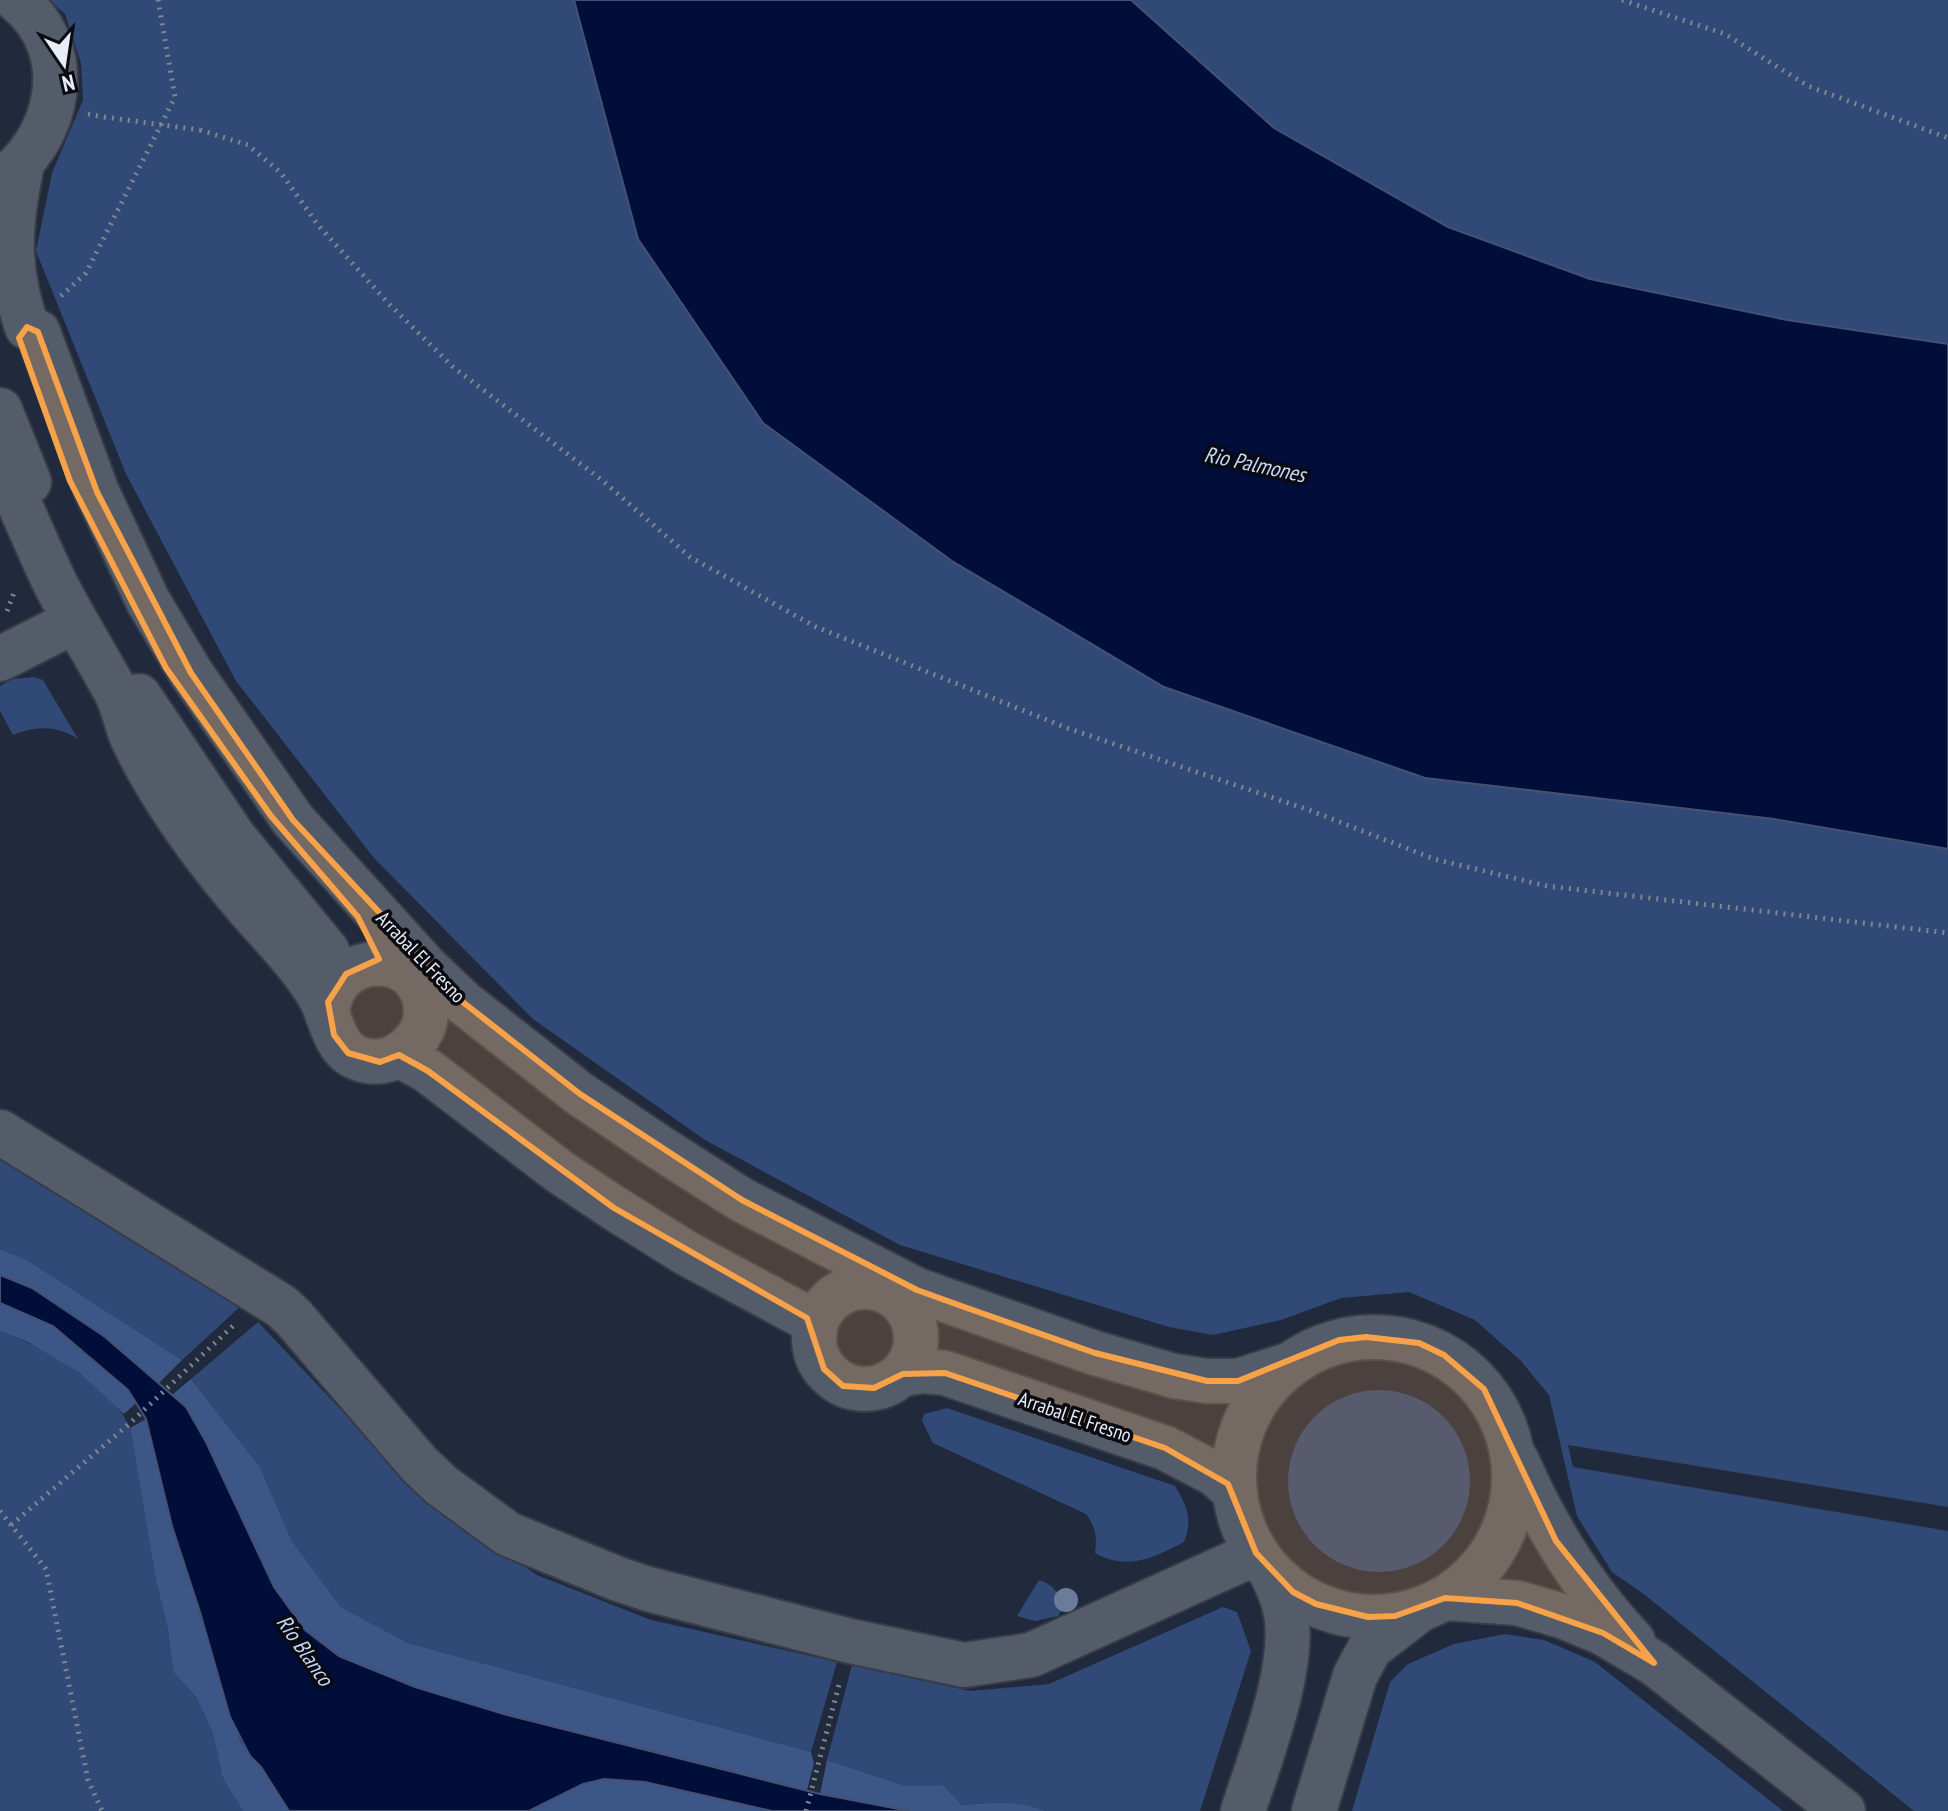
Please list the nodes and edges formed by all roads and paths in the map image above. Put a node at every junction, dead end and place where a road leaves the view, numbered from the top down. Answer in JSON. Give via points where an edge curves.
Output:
{"nodes":[{"id":1,"x":17,"y":0,"type":"edge"},
{"id":2,"x":158,"y":0,"type":"edge"},
{"id":3,"x":1622,"y":0,"type":"edge"},
{"id":4,"x":104,"y":117,"type":"dead end"},
{"id":5,"x":1948,"y":138,"type":"edge"},
{"id":6,"x":11,"y":173,"type":"edge"},
{"id":7,"x":24,"y":320,"type":"junction"},
{"id":8,"x":0,"y":410,"type":"edge"},
{"id":9,"x":0,"y":459,"type":"edge"},
{"id":10,"x":75,"y":621,"type":"junction"},
{"id":11,"x":0,"y":659,"type":"edge"},
{"id":12,"x":1948,"y":933,"type":"edge"},
{"id":13,"x":380,"y":963,"type":"junction"},
{"id":14,"x":422,"y":993,"type":"junction"},
{"id":15,"x":333,"y":997,"type":"junction"},
{"id":16,"x":399,"y":1055,"type":"junction"},
{"id":17,"x":0,"y":1132,"type":"edge"},
{"id":18,"x":851,"y":1289,"type":"junction"},
{"id":19,"x":265,"y":1296,"type":"junction"},
{"id":20,"x":904,"y":1304,"type":"junction"},
{"id":21,"x":967,"y":1308,"type":"junction"},
{"id":22,"x":815,"y":1329,"type":"junction"},
{"id":23,"x":1291,"y":1364,"type":"junction"},
{"id":24,"x":903,"y":1374,"type":"junction"},
{"id":25,"x":1512,"y":1450,"type":"junction"},
{"id":26,"x":1235,"y":1492,"type":"junction"},
{"id":27,"x":0,"y":1511,"type":"edge"},
{"id":28,"x":11,"y":1525,"type":"junction"},
{"id":29,"x":1264,"y":1564,"type":"junction"},
{"id":30,"x":1433,"y":1604,"type":"junction"},
{"id":31,"x":850,"y":1641,"type":"junction"},
{"id":32,"x":1654,"y":1663,"type":"junction"},
{"id":33,"x":102,"y":1811,"type":"edge"},
{"id":34,"x":806,"y":1811,"type":"edge"},
{"id":35,"x":1243,"y":1811,"type":"edge"},
{"id":36,"x":1314,"y":1811,"type":"edge"},
{"id":37,"x":1843,"y":1811,"type":"edge"}],
"edges":[{"from":1,"to":6,"type":"street","via":[[49,47],[55,97],[38,144]]},
{"from":2,"to":7,"type":"path","via":[[175,97],[86,273]]},
{"from":3,"to":5,"type":"path","via":[[1725,34],[1808,86]]},
{"from":4,"to":12,"type":"path","bridge":true,"via":[[200,130],[248,145],[281,173],[318,225],[453,367],[603,481],[690,557],[816,627],[1067,728],[1309,810],[1434,859],[1547,886]]},
{"from":6,"to":7,"type":"street","via":[[13,282]]},
{"from":7,"to":13,"type":"street","via":[[19,338],[70,481],[166,668],[271,816],[358,917]]},
{"from":7,"to":21,"type":"street","name":"Arrabal El Fresno","via":[[38,332],[97,492],[148,601],[199,685],[293,820],[427,968],[580,1094],[670,1155],[828,1245],[917,1290]]},
{"from":8,"to":15,"type":"street","via":[[43,516],[108,644],[233,836],[327,951]]},
{"from":9,"to":10,"type":"street"},
{"from":10,"to":11,"type":"street"},
{"from":10,"to":15,"type":"street","via":[[173,809],[322,1002]]},
{"from":13,"to":14,"type":"street","name":"Arrabal El Fresno","via":[[405,971]]},
{"from":13,"to":15,"type":"street","name":"Arrabal El Fresno","via":[[355,967]]},
{"from":14,"to":16,"type":"street","name":"Arrabal El Fresno","via":[[425,1022],[413,1044]]},
{"from":14,"to":18,"type":"street","name":"Arrabal El Fresno","via":[[440,1001],[539,1086],[643,1158],[745,1220],[828,1259]]},
{"from":15,"to":16,"type":"street","via":[[334,1035],[348,1053],[380,1062]]},
{"from":16,"to":22,"type":"street","via":[[603,1201],[807,1318]]},
{"from":17,"to":19,"type":"street"},
{"from":18,"to":20,"type":"street","via":[[877,1287]]},
{"from":18,"to":22,"type":"street","via":[[827,1303]]},
{"from":19,"to":28,"type":"path","via":[[128,1425]]},
{"from":19,"to":31,"type":"street","via":[[293,1317],[419,1464],[508,1534],[648,1589]]},
{"from":20,"to":21,"type":"street","name":"Arrabal El Fresno"},
{"from":20,"to":24,"type":"street","via":[[916,1326],[917,1343]]},
{"from":21,"to":23,"type":"street","name":"Arrabal El Fresno","via":[[1174,1376],[1238,1381]]},
{"from":22,"to":24,"type":"street","via":[[818,1358],[843,1386],[874,1388]]},
{"from":23,"to":25,"type":"street","via":[[1339,1340],[1366,1337],[1419,1343],[1444,1355],[1484,1389],[1499,1411]]},
{"from":23,"to":26,"type":"street","via":[[1254,1404],[1242,1429],[1235,1455]]},
{"from":24,"to":26,"type":"street","name":"Arrabal El Fresno","via":[[945,1373],[1150,1443],[1215,1474]]},
{"from":25,"to":30,"type":"street","via":[[1514,1489],[1500,1540],[1475,1573]]},
{"from":25,"to":32,"type":"street","via":[[1556,1541],[1615,1621]]},
{"from":26,"to":29,"type":"street","via":[[1244,1532]]},
{"from":27,"to":28,"type":"path"},
{"from":28,"to":33,"type":"path","via":[[46,1569],[88,1780]]},
{"from":29,"to":30,"type":"street","via":[[1293,1592],[1341,1613],[1395,1616]]},
{"from":29,"to":31,"type":"street","via":[[1031,1655],[964,1665]]},
{"from":29,"to":35,"type":"street","via":[[1286,1611],[1286,1653],[1278,1701]]},
{"from":30,"to":32,"type":"street","via":[[1517,1603],[1603,1633]]},
{"from":30,"to":36,"type":"street","via":[[1370,1648],[1355,1676]]},
{"from":31,"to":34,"type":"path"},
{"from":32,"to":37,"type":"street"}]}
